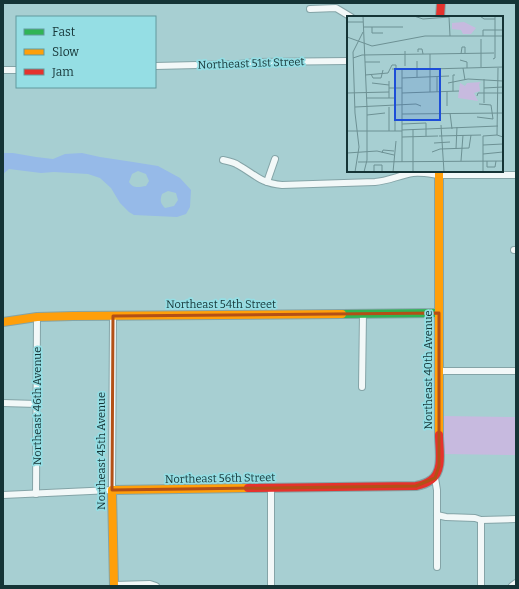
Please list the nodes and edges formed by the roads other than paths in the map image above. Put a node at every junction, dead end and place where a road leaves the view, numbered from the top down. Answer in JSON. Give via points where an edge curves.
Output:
{"nodes":[{"id":1,"x":440,"y":3,"type":"edge"},
{"id":2,"x":310,"y":9,"type":"dead end"},
{"id":3,"x":349,"y":16,"type":"edge"},
{"id":4,"x":440,"y":16,"type":"edge"},
{"id":5,"x":347,"y":61,"type":"edge"},
{"id":6,"x":156,"y":66,"type":"edge"},
{"id":7,"x":3,"y":70,"type":"edge"},
{"id":8,"x":16,"y":70,"type":"edge"},
{"id":9,"x":275,"y":159,"type":"dead end"},
{"id":10,"x":223,"y":160,"type":"dead end"},
{"id":11,"x":439,"y":173,"type":"edge"},
{"id":12,"x":516,"y":175,"type":"edge"},
{"id":13,"x":267,"y":182,"type":"junction"},
{"id":14,"x":363,"y":313,"type":"junction"},
{"id":15,"x":439,"y":313,"type":"junction"},
{"id":16,"x":113,"y":316,"type":"junction"},
{"id":17,"x":37,"y":318,"type":"junction"},
{"id":18,"x":3,"y":322,"type":"edge"},
{"id":19,"x":439,"y":370,"type":"junction"},
{"id":20,"x":516,"y":371,"type":"edge"},
{"id":21,"x":362,"y":387,"type":"dead end"},
{"id":22,"x":3,"y":403,"type":"edge"},
{"id":23,"x":37,"y":404,"type":"junction"},
{"id":24,"x":435,"y":478,"type":"junction"},
{"id":25,"x":272,"y":488,"type":"junction"},
{"id":26,"x":112,"y":490,"type":"junction"},
{"id":27,"x":36,"y":494,"type":"junction"},
{"id":28,"x":3,"y":495,"type":"edge"},
{"id":29,"x":437,"y":514,"type":"junction"},
{"id":30,"x":516,"y":519,"type":"edge"},
{"id":31,"x":481,"y":520,"type":"junction"},
{"id":32,"x":437,"y":567,"type":"dead end"},
{"id":33,"x":516,"y":582,"type":"edge"},
{"id":34,"x":114,"y":585,"type":"edge"},
{"id":35,"x":156,"y":586,"type":"edge"},
{"id":36,"x":271,"y":586,"type":"edge"},
{"id":37,"x":482,"y":586,"type":"edge"},
{"id":38,"x":512,"y":586,"type":"edge"}],
"edges":[{"from":1,"to":4,"type":"street"},
{"from":2,"to":3,"type":"street","via":[[336,8]]},
{"from":5,"to":6,"type":"street","name":"Northeast 51st Street"},
{"from":7,"to":8,"type":"street"},
{"from":9,"to":13,"type":"street"},
{"from":10,"to":13,"type":"street","via":[[237,164],[258,179]]},
{"from":11,"to":12,"type":"street"},
{"from":11,"to":13,"type":"street","via":[[412,173],[375,182],[282,185]]},
{"from":11,"to":15,"type":"street","name":"Northeast 40th Avenue"},
{"from":14,"to":15,"type":"street","name":"Northeast 54th Street"},
{"from":14,"to":16,"type":"street","name":"Northeast 54th Street"},
{"from":14,"to":21,"type":"street"},
{"from":15,"to":19,"type":"street","name":"Northeast 40th Avenue"},
{"from":16,"to":17,"type":"street","name":"Northeast 54th Street"},
{"from":16,"to":26,"type":"street","name":"Northeast 45th Avenue"},
{"from":17,"to":18,"type":"street","name":"Northeast 54th Street"},
{"from":17,"to":23,"type":"street","name":"Northeast 46th Avenue"},
{"from":19,"to":20,"type":"street"},
{"from":19,"to":24,"type":"street","name":"Northeast 40th Avenue","via":[[439,466]]},
{"from":22,"to":23,"type":"street"},
{"from":23,"to":27,"type":"street","name":"Northeast 46th Avenue"},
{"from":24,"to":25,"type":"street","name":"Northeast 56th Street","via":[[416,486]]},
{"from":24,"to":29,"type":"street","name":"Northeast 40th Avenue"},
{"from":25,"to":26,"type":"street","name":"Northeast 56th Street"},
{"from":25,"to":36,"type":"street"},
{"from":26,"to":27,"type":"street","name":"Northeast 56th Street"},
{"from":26,"to":34,"type":"street","name":"Northeast 45th Avenue"},
{"from":27,"to":28,"type":"street","name":"Northeast 56th Street"},
{"from":29,"to":31,"type":"street"},
{"from":29,"to":32,"type":"street","name":"Northeast 40th Avenue"},
{"from":30,"to":31,"type":"street"},
{"from":31,"to":37,"type":"street"},
{"from":33,"to":38,"type":"street"},
{"from":34,"to":35,"type":"street"}]}
